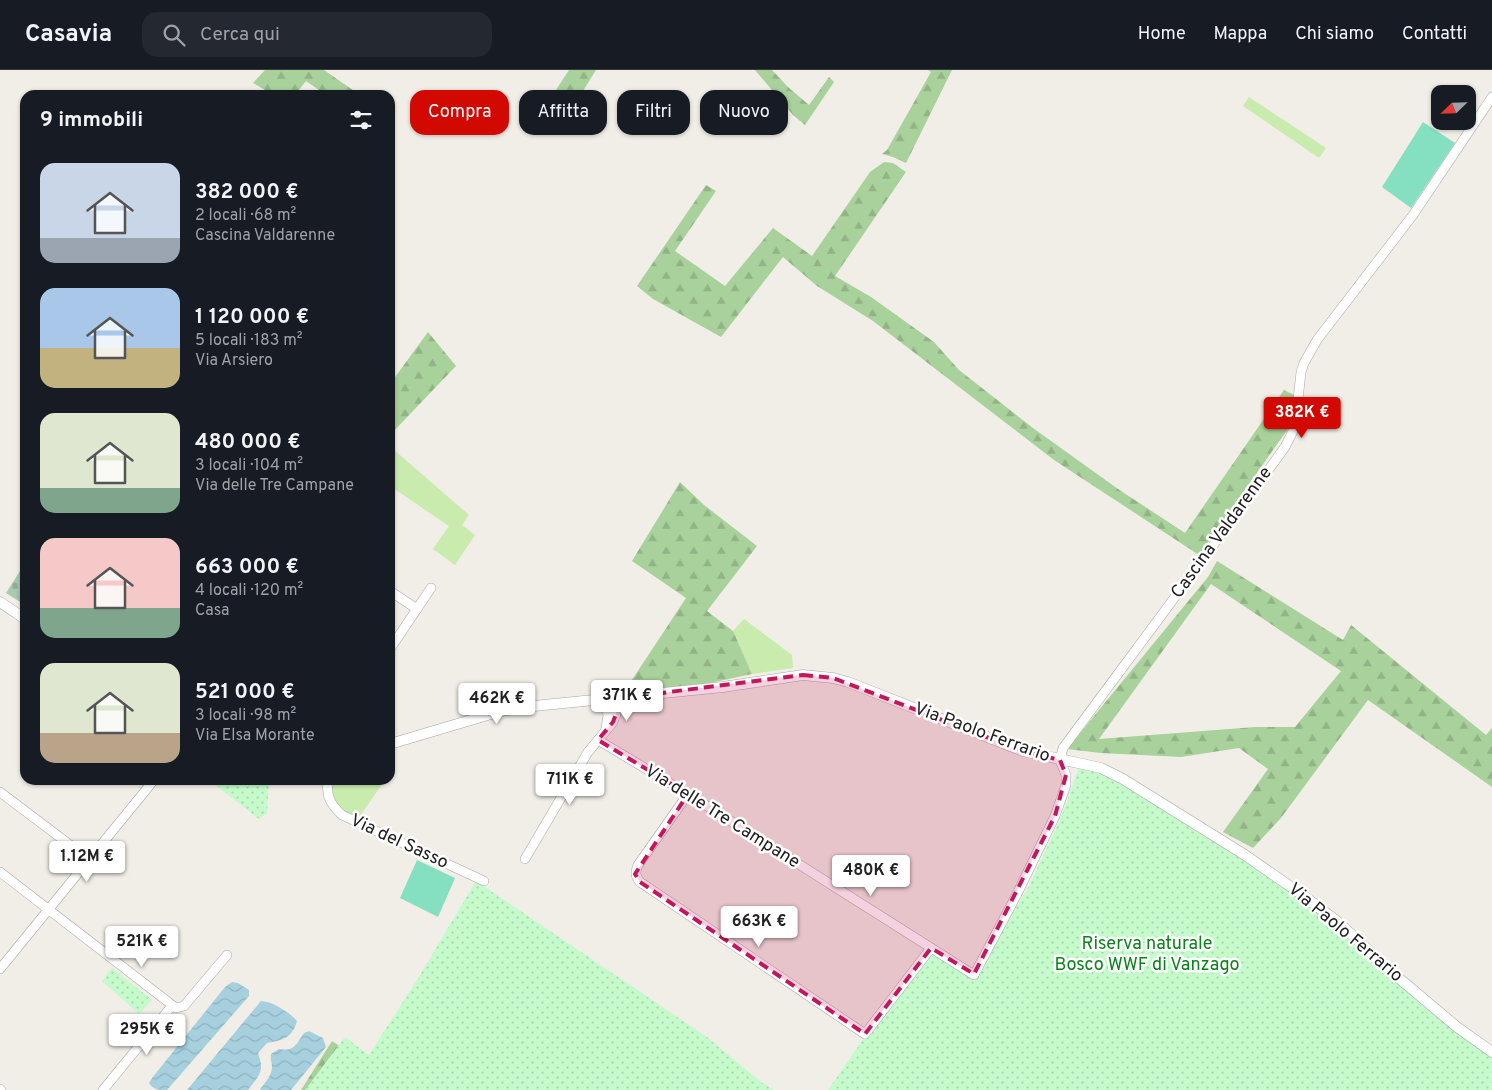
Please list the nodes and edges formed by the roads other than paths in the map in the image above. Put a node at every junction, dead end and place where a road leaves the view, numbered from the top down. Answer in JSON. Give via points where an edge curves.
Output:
{"nodes":[{"id":1,"x":1492,"y":96,"type":"edge"},
{"id":2,"x":431,"y":588,"type":"dead end"},
{"id":3,"x":395,"y":594,"type":"edge"},
{"id":4,"x":1,"y":605,"type":"edge"},
{"id":5,"x":417,"y":609,"type":"junction"},
{"id":6,"x":20,"y":616,"type":"edge"},
{"id":7,"x":395,"y":642,"type":"edge"},
{"id":8,"x":622,"y":698,"type":"junction"},
{"id":9,"x":603,"y":700,"type":"junction"},
{"id":10,"x":606,"y":730,"type":"junction"},
{"id":11,"x":598,"y":740,"type":"junction"},
{"id":12,"x":395,"y":743,"type":"edge"},
{"id":13,"x":1060,"y":760,"type":"junction"},
{"id":14,"x":150,"y":785,"type":"edge"},
{"id":15,"x":322,"y":785,"type":"edge"},
{"id":16,"x":327,"y":785,"type":"edge"},
{"id":17,"x":326,"y":790,"type":"junction"},
{"id":18,"x":0,"y":792,"type":"edge"},
{"id":19,"x":688,"y":794,"type":"junction"},
{"id":20,"x":525,"y":859,"type":"dead end"},
{"id":21,"x":90,"y":860,"type":"junction"},
{"id":22,"x":0,"y":872,"type":"edge"},
{"id":23,"x":484,"y":881,"type":"dead end"},
{"id":24,"x":49,"y":910,"type":"junction"},
{"id":25,"x":930,"y":948,"type":"junction"},
{"id":26,"x":227,"y":955,"type":"dead end"},
{"id":27,"x":0,"y":969,"type":"edge"},
{"id":28,"x":172,"y":1006,"type":"junction"},
{"id":29,"x":1492,"y":1052,"type":"edge"},
{"id":30,"x":103,"y":1090,"type":"edge"}],
"edges":[{"from":1,"to":13,"type":"street","name":"Cascina Valdarenne","via":[[1413,215],[1317,340],[1304,363],[1295,427],[1285,447],[1063,748]]},
{"from":2,"to":5,"type":"street"},
{"from":3,"to":5,"type":"street"},
{"from":4,"to":6,"type":"street"},
{"from":5,"to":7,"type":"street"},
{"from":8,"to":9,"type":"street","name":"Via Paolo Ferrario"},
{"from":8,"to":10,"type":"street","via":[[617,715]]},
{"from":8,"to":13,"type":"street","name":"Via Paolo Ferrario","via":[[803,676],[832,678],[1024,751]]},
{"from":9,"to":10,"type":"street","via":[[608,715]]},
{"from":9,"to":12,"type":"street","name":"Via Paolo Ferrario","via":[[501,711]]},
{"from":10,"to":11,"type":"street"},
{"from":11,"to":19,"type":"street","name":"Via delle Tre Campane"},
{"from":11,"to":20,"type":"street"},
{"from":13,"to":25,"type":"street","name":"Via delle Tre Campane","via":[[1066,785],[1056,816],[974,974]]},
{"from":13,"to":29,"type":"street","name":"Via Paolo Ferrario","via":[[1101,768],[1123,779],[1245,856],[1338,922],[1394,974]]},
{"from":14,"to":21,"type":"street"},
{"from":15,"to":17,"type":"street","name":"Via del Sasso"},
{"from":16,"to":17,"type":"street"},
{"from":17,"to":23,"type":"street","name":"Via del Sasso","via":[[332,806],[348,819]]},
{"from":18,"to":21,"type":"street"},
{"from":19,"to":25,"type":"street","name":"Via delle Tre Campane"},
{"from":19,"to":25,"type":"street","via":[[638,865],[637,878],[865,1034]]},
{"from":21,"to":24,"type":"street"},
{"from":22,"to":24,"type":"street"},
{"from":24,"to":27,"type":"street"},
{"from":24,"to":28,"type":"street"},
{"from":26,"to":28,"type":"street","via":[[184,1006]]},
{"from":28,"to":30,"type":"street"}]}
